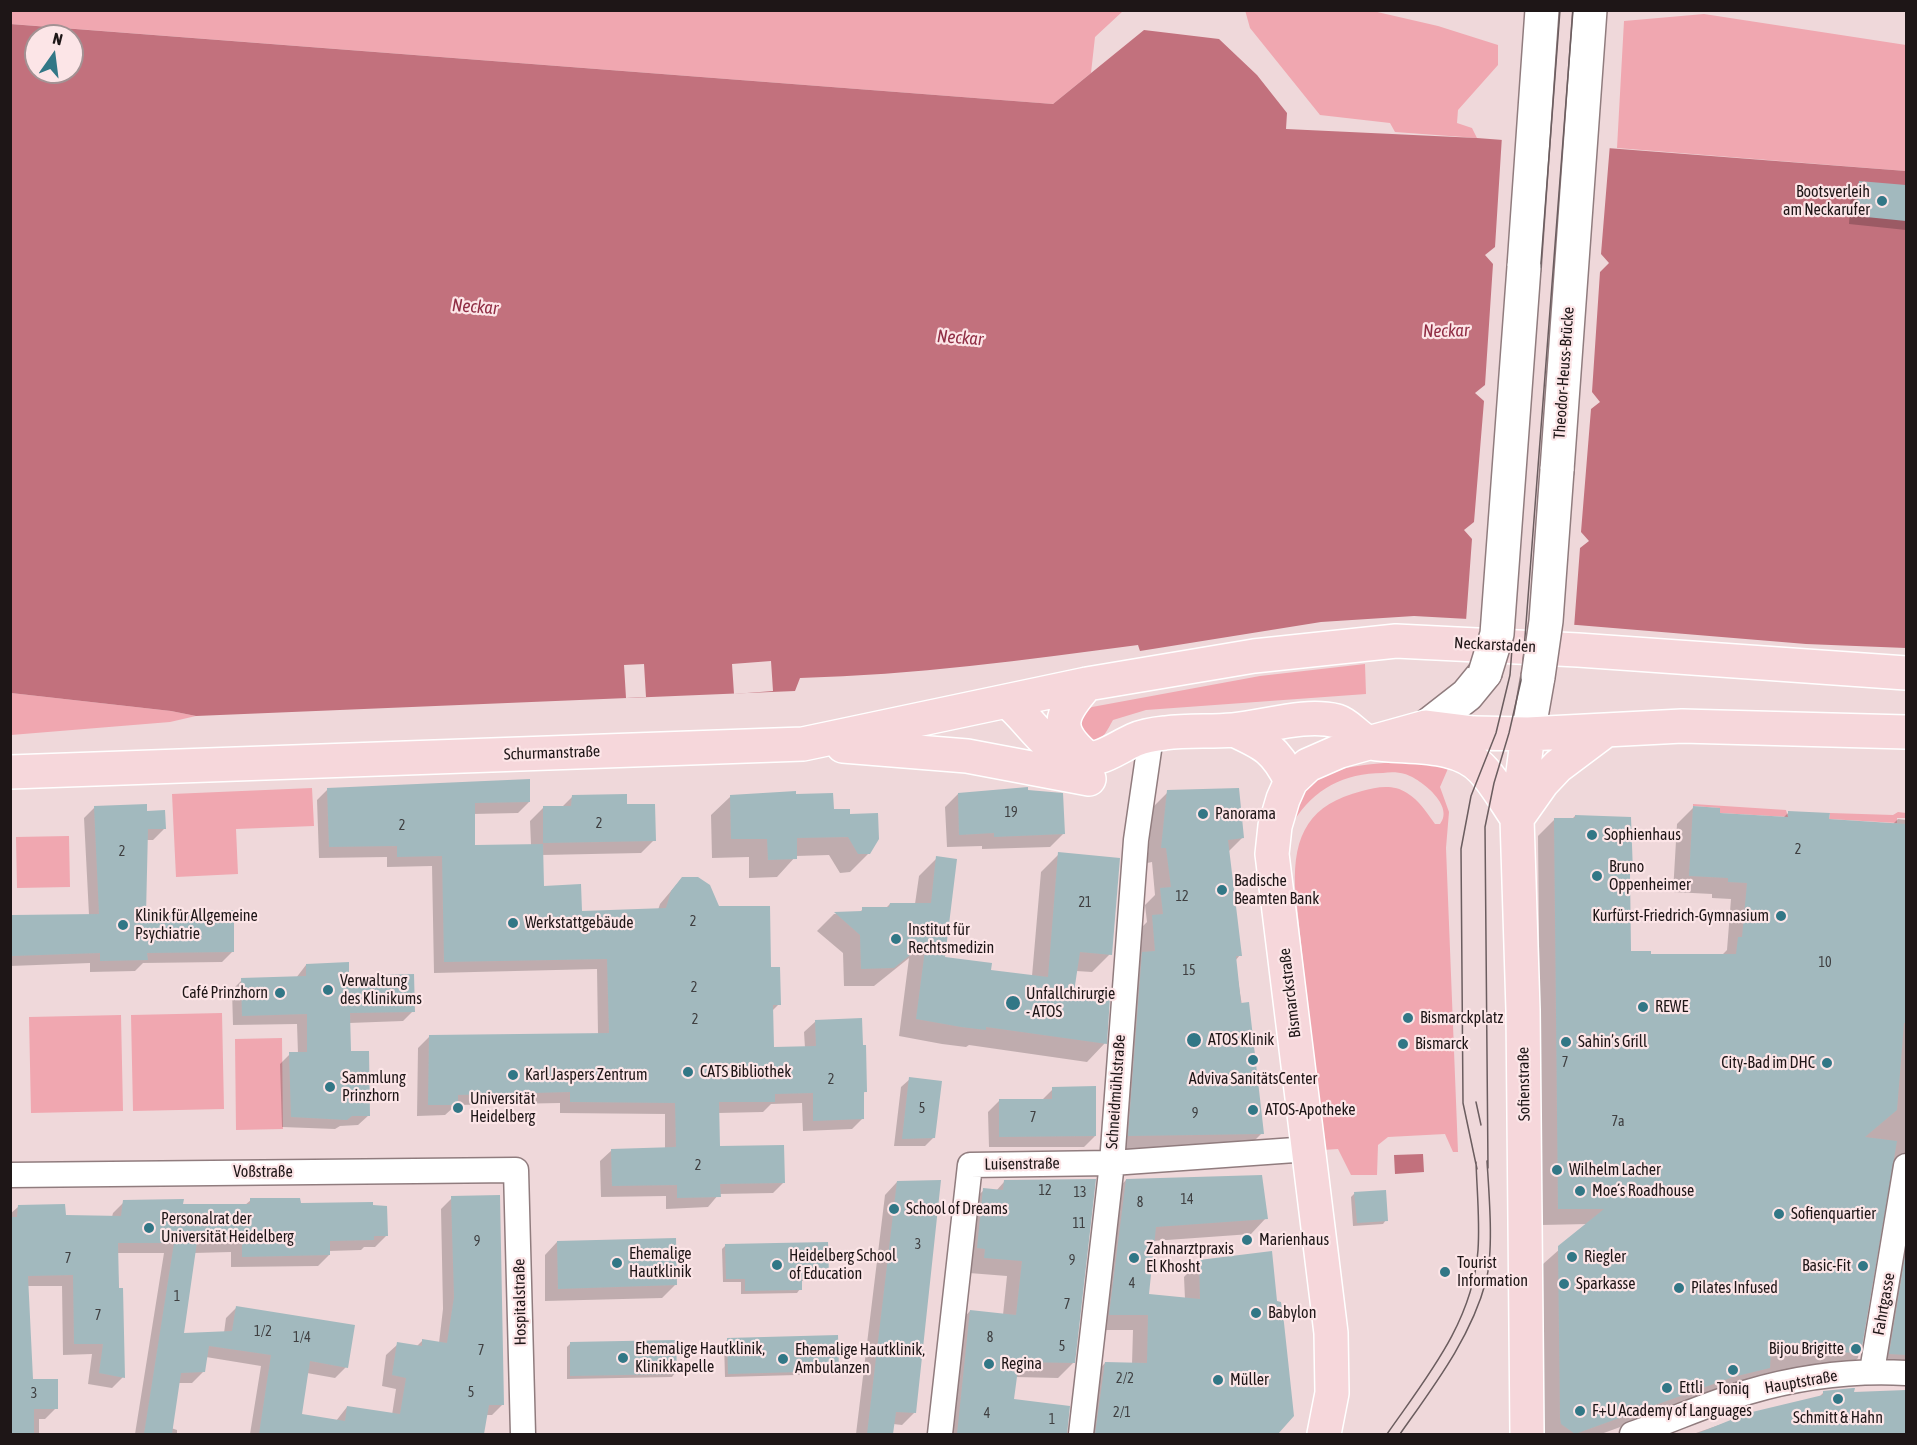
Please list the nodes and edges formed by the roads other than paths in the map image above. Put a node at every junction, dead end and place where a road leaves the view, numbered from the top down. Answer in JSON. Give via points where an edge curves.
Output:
{"nodes":[{"id":1,"x":1542,"y":10,"type":"edge"},
{"id":2,"x":1590,"y":10,"type":"edge"},
{"id":3,"x":1906,"y":673,"type":"edge"},
{"id":4,"x":1087,"y":684,"type":"junction"},
{"id":5,"x":1007,"y":700,"type":"junction"},
{"id":6,"x":1425,"y":727,"type":"junction"},
{"id":7,"x":1234,"y":730,"type":"junction"},
{"id":8,"x":1606,"y":730,"type":"junction"},
{"id":9,"x":1906,"y":732,"type":"edge"},
{"id":10,"x":1528,"y":734,"type":"junction"},
{"id":11,"x":1157,"y":741,"type":"junction"},
{"id":12,"x":1367,"y":742,"type":"junction"},
{"id":13,"x":803,"y":744,"type":"junction"},
{"id":14,"x":1088,"y":759,"type":"junction"},
{"id":15,"x":17,"y":778,"type":"edge"},
{"id":16,"x":1291,"y":781,"type":"junction"},
{"id":17,"x":1517,"y":818,"type":"junction"},
{"id":18,"x":1309,"y":1149,"type":"junction"},
{"id":19,"x":1105,"y":1163,"type":"junction"},
{"id":20,"x":1906,"y":1167,"type":"edge"},
{"id":21,"x":516,"y":1170,"type":"joint"},
{"id":22,"x":10,"y":1175,"type":"edge"},
{"id":23,"x":1872,"y":1371,"type":"junction"},
{"id":24,"x":1906,"y":1373,"type":"edge"},
{"id":25,"x":1641,"y":1433,"type":"edge"},
{"id":26,"x":523,"y":1434,"type":"edge"},
{"id":27,"x":940,"y":1434,"type":"edge"},
{"id":28,"x":1082,"y":1434,"type":"edge"},
{"id":29,"x":1324,"y":1434,"type":"edge"},
{"id":30,"x":1527,"y":1434,"type":"edge"}],
"edges":[{"from":1,"to":6,"type":"main road","bridge":true,"via":[[1494,650],[1485,673],[1467,695]]},
{"from":2,"to":10,"type":"main road","name":"Theodor-Heuss-Brücke","bridge":true,"via":[[1546,621]]},
{"from":3,"to":4,"type":"main road","name":"Neckarstaden","via":[[1396,641],[1254,656]]},
{"from":4,"to":5,"type":"main road","name":"Schurmanstraße"},
{"from":4,"to":14,"type":"main road","via":[[1068,706],[1063,719],[1067,739]]},
{"from":5,"to":13,"type":"main road","name":"Schurmanstraße"},
{"from":5,"to":14,"type":"main road","via":[[1055,748],[1069,756]]},
{"from":6,"to":10,"type":"main road"},
{"from":6,"to":12,"type":"main road"},
{"from":7,"to":11,"type":"main road"},
{"from":7,"to":12,"type":"main road","via":[[1324,720],[1348,726]]},
{"from":7,"to":16,"type":"main road","via":[[1274,752]]},
{"from":8,"to":9,"type":"main road","via":[[1682,726]]},
{"from":8,"to":10,"type":"main road"},
{"from":8,"to":17,"type":"main road","via":[[1558,766]]},
{"from":10,"to":17,"type":"main road","name":"Sofienstraße"},
{"from":11,"to":13,"type":"main road","via":[[1122,770],[1097,779],[967,756]]},
{"from":11,"to":14,"type":"main road","via":[[1140,738],[1101,757]]},
{"from":11,"to":19,"type":"street","name":"Schneidmühlstraße","via":[[1143,784]]},
{"from":12,"to":16,"type":"main road","via":[[1320,758]]},
{"from":12,"to":17,"type":"main road","via":[[1464,756],[1482,768]]},
{"from":13,"to":15,"type":"main road","name":"Schurmanstraße"},
{"from":16,"to":18,"type":"main road","name":"Bismarckstraße","via":[[1275,826],[1272,854]]},
{"from":17,"to":30,"type":"main road","name":"Sofienstraße"},
{"from":18,"to":19,"type":"street","name":"Luisenstraße"},
{"from":18,"to":29,"type":"main road","name":"Bismarckstraße","via":[[1331,1333],[1332,1393]]},
{"from":19,"to":27,"type":"street","name":"Luisenstraße","via":[[970,1165]]},
{"from":19,"to":28,"type":"street","name":"Schneidmühlstraße"},
{"from":20,"to":23,"type":"street","name":"Fahrtgasse"},
{"from":21,"to":22,"type":"street","name":"Voßstraße"},
{"from":21,"to":26,"type":"street","name":"Hospitalstraße"},
{"from":23,"to":24,"type":"street","name":"Hauptstraße"},
{"from":23,"to":25,"type":"street","name":"Hauptstraße","via":[[1766,1387]]}]}
